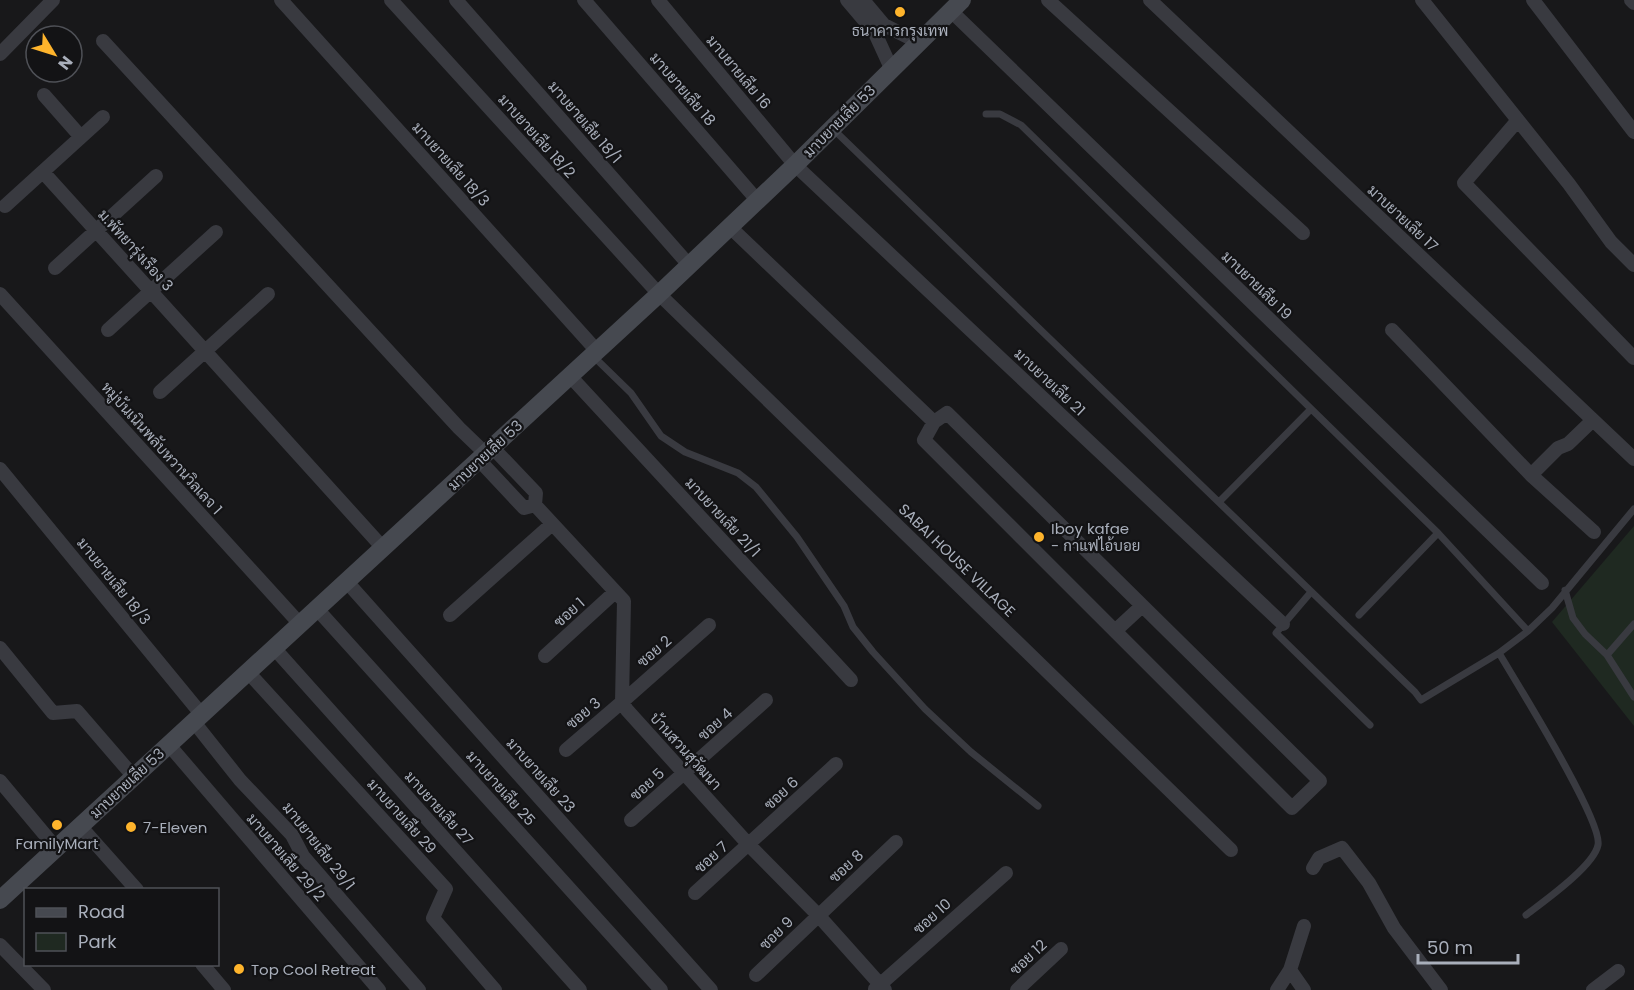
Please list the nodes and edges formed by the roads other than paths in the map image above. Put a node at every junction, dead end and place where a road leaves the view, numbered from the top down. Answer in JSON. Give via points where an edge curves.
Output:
{"nodes":[{"id":1,"x":53,"y":0,"type":"edge"},
{"id":2,"x":281,"y":0,"type":"edge"},
{"id":3,"x":391,"y":0,"type":"edge"},
{"id":4,"x":456,"y":0,"type":"edge"},
{"id":5,"x":584,"y":0,"type":"edge"},
{"id":6,"x":658,"y":0,"type":"edge"},
{"id":7,"x":847,"y":0,"type":"edge"},
{"id":8,"x":863,"y":0,"type":"edge"},
{"id":9,"x":1048,"y":0,"type":"edge"},
{"id":10,"x":1149,"y":0,"type":"edge"},
{"id":11,"x":1422,"y":0,"type":"edge"},
{"id":12,"x":1533,"y":0,"type":"edge"},
{"id":13,"x":957,"y":3,"type":"edge"},
{"id":14,"x":103,"y":41,"type":"dead end"},
{"id":15,"x":918,"y":42,"type":"junction"},
{"id":16,"x":0,"y":54,"type":"edge"},
{"id":17,"x":891,"y":68,"type":"junction"},
{"id":18,"x":44,"y":95,"type":"dead end"},
{"id":19,"x":986,"y":114,"type":"dead end"},
{"id":20,"x":104,"y":117,"type":"dead end"},
{"id":21,"x":1518,"y":120,"type":"junction"},
{"id":22,"x":832,"y":129,"type":"junction"},
{"id":23,"x":1634,"y":132,"type":"edge"},
{"id":24,"x":81,"y":137,"type":"junction"},
{"id":25,"x":795,"y":165,"type":"junction"},
{"id":26,"x":43,"y":172,"type":"junction"},
{"id":27,"x":156,"y":176,"type":"dead end"},
{"id":28,"x":757,"y":200,"type":"junction"},
{"id":29,"x":5,"y":206,"type":"dead end"},
{"id":30,"x":730,"y":227,"type":"junction"},
{"id":31,"x":96,"y":230,"type":"junction"},
{"id":32,"x":216,"y":232,"type":"dead end"},
{"id":33,"x":1303,"y":233,"type":"dead end"},
{"id":34,"x":1634,"y":265,"type":"edge"},
{"id":35,"x":689,"y":266,"type":"junction"},
{"id":36,"x":55,"y":268,"type":"dead end"},
{"id":37,"x":151,"y":291,"type":"junction"},
{"id":38,"x":0,"y":294,"type":"edge"},
{"id":39,"x":268,"y":294,"type":"dead end"},
{"id":40,"x":659,"y":294,"type":"junction"},
{"id":41,"x":108,"y":330,"type":"dead end"},
{"id":42,"x":1392,"y":330,"type":"dead end"},
{"id":43,"x":205,"y":351,"type":"junction"},
{"id":44,"x":595,"y":353,"type":"junction"},
{"id":45,"x":1634,"y":358,"type":"edge"},
{"id":46,"x":570,"y":376,"type":"junction"},
{"id":47,"x":160,"y":392,"type":"dead end"},
{"id":48,"x":1311,"y":409,"type":"junction"},
{"id":49,"x":1593,"y":420,"type":"junction"},
{"id":50,"x":934,"y":422,"type":"junction"},
{"id":51,"x":486,"y":454,"type":"junction"},
{"id":52,"x":1634,"y":459,"type":"edge"},
{"id":53,"x":0,"y":469,"type":"edge"},
{"id":54,"x":1531,"y":475,"type":"junction"},
{"id":55,"x":1219,"y":502,"type":"junction"},
{"id":56,"x":535,"y":505,"type":"junction"},
{"id":57,"x":1634,"y":509,"type":"edge"},
{"id":58,"x":552,"y":524,"type":"junction"},
{"id":59,"x":1594,"y":532,"type":"dead end"},
{"id":60,"x":1438,"y":533,"type":"junction"},
{"id":61,"x":384,"y":549,"type":"junction"},
{"id":62,"x":347,"y":582,"type":"junction"},
{"id":63,"x":1542,"y":583,"type":"dead end"},
{"id":64,"x":1565,"y":590,"type":"junction"},
{"id":65,"x":615,"y":592,"type":"junction"},
{"id":66,"x":1311,"y":592,"type":"junction"},
{"id":67,"x":1142,"y":606,"type":"junction"},
{"id":68,"x":317,"y":609,"type":"junction"},
{"id":69,"x":450,"y":615,"type":"dead end"},
{"id":70,"x":1359,"y":615,"type":"dead end"},
{"id":71,"x":300,"y":624,"type":"junction"},
{"id":72,"x":1283,"y":624,"type":"junction"},
{"id":73,"x":1634,"y":624,"type":"edge"},
{"id":74,"x":708,"y":625,"type":"dead end"},
{"id":75,"x":1528,"y":630,"type":"junction"},
{"id":76,"x":1115,"y":631,"type":"junction"},
{"id":77,"x":0,"y":648,"type":"edge"},
{"id":78,"x":274,"y":648,"type":"junction"},
{"id":79,"x":1499,"y":653,"type":"junction"},
{"id":80,"x":1607,"y":655,"type":"junction"},
{"id":81,"x":545,"y":656,"type":"dead end"},
{"id":82,"x":248,"y":672,"type":"junction"},
{"id":83,"x":1634,"y":678,"type":"edge"},
{"id":84,"x":851,"y":681,"type":"dead end"},
{"id":85,"x":1627,"y":686,"type":"junction"},
{"id":86,"x":1634,"y":697,"type":"edge"},
{"id":87,"x":766,"y":700,"type":"dead end"},
{"id":88,"x":622,"y":702,"type":"junction"},
{"id":89,"x":198,"y":718,"type":"junction"},
{"id":90,"x":1370,"y":725,"type":"dead end"},
{"id":91,"x":169,"y":745,"type":"junction"},
{"id":92,"x":566,"y":750,"type":"dead end"},
{"id":93,"x":836,"y":764,"type":"dead end"},
{"id":94,"x":685,"y":773,"type":"junction"},
{"id":95,"x":134,"y":777,"type":"junction"},
{"id":96,"x":0,"y":781,"type":"edge"},
{"id":97,"x":1038,"y":806,"type":"dead end"},
{"id":98,"x":632,"y":820,"type":"dead end"},
{"id":99,"x":80,"y":826,"type":"junction"},
{"id":100,"x":896,"y":842,"type":"dead end"},
{"id":101,"x":749,"y":845,"type":"junction"},
{"id":102,"x":56,"y":848,"type":"junction"},
{"id":103,"x":1231,"y":850,"type":"dead end"},
{"id":104,"x":1313,"y":868,"type":"dead end"},
{"id":105,"x":1006,"y":873,"type":"dead end"},
{"id":106,"x":135,"y":888,"type":"edge"},
{"id":107,"x":695,"y":894,"type":"dead end"},
{"id":108,"x":0,"y":900,"type":"edge"},
{"id":109,"x":818,"y":915,"type":"junction"},
{"id":110,"x":1526,"y":915,"type":"dead end"},
{"id":111,"x":1304,"y":926,"type":"dead end"},
{"id":112,"x":0,"y":945,"type":"edge"},
{"id":113,"x":1061,"y":949,"type":"dead end"},
{"id":114,"x":204,"y":966,"type":"edge"},
{"id":115,"x":1290,"y":970,"type":"junction"},
{"id":116,"x":1618,"y":971,"type":"dead end"},
{"id":117,"x":756,"y":975,"type":"dead end"},
{"id":118,"x":880,"y":988,"type":"edge"},
{"id":119,"x":44,"y":990,"type":"edge"},
{"id":120,"x":224,"y":990,"type":"edge"},
{"id":121,"x":379,"y":990,"type":"edge"},
{"id":122,"x":419,"y":990,"type":"edge"},
{"id":123,"x":495,"y":990,"type":"edge"},
{"id":124,"x":580,"y":990,"type":"edge"},
{"id":125,"x":661,"y":990,"type":"edge"},
{"id":126,"x":711,"y":990,"type":"edge"},
{"id":127,"x":1017,"y":990,"type":"edge"},
{"id":128,"x":1277,"y":990,"type":"edge"},
{"id":129,"x":1304,"y":990,"type":"edge"},
{"id":130,"x":1441,"y":990,"type":"edge"},
{"id":131,"x":1593,"y":990,"type":"edge"}],
"edges":[{"from":1,"to":16,"type":"street"},
{"from":2,"to":44,"type":"street","name":"มาบยายเลีย 18/3"},
{"from":3,"to":40,"type":"street","name":"มาบยายเลีย 18/2"},
{"from":4,"to":35,"type":"street","name":"มาบยายเลีย 18/1"},
{"from":5,"to":28,"type":"street","name":"มาบยายเลีย 18"},
{"from":6,"to":25,"type":"street","name":"มาบยายเลีย 16"},
{"from":7,"to":17,"type":"street","via":[[875,33]]},
{"from":8,"to":15,"type":"street","via":[[884,25]]},
{"from":9,"to":33,"type":"street"},
{"from":10,"to":49,"type":"street","name":"มาบยายเลีย 17"},
{"from":11,"to":21,"type":"street"},
{"from":12,"to":23,"type":"street"},
{"from":13,"to":15,"type":"street","name":"มาบยายเลีย 53"},
{"from":13,"to":63,"type":"street","name":"มาบยายเลีย 19"},
{"from":14,"to":51,"type":"street"},
{"from":15,"to":17,"type":"street","name":"มาบยายเลีย 53"},
{"from":17,"to":22,"type":"street","name":"มาบยายเลีย 53"},
{"from":18,"to":24,"type":"street"},
{"from":19,"to":48,"type":"lane","via":[[1000,114],[1021,125]]},
{"from":20,"to":24,"type":"street"},
{"from":21,"to":34,"type":"street","via":[[1611,242]]},
{"from":21,"to":45,"type":"street","via":[[1464,183]]},
{"from":22,"to":25,"type":"street","name":"มาบยายเลีย 53"},
{"from":22,"to":55,"type":"lane"},
{"from":24,"to":26,"type":"street"},
{"from":25,"to":28,"type":"street","name":"มาบยายเลีย 53"},
{"from":25,"to":72,"type":"street","name":"มาบยายเลีย 21"},
{"from":26,"to":29,"type":"street"},
{"from":26,"to":31,"type":"street","name":"ม.พัทยารุ่งเรือง 3"},
{"from":27,"to":31,"type":"street"},
{"from":28,"to":30,"type":"street","name":"มาบยายเลีย 53"},
{"from":30,"to":35,"type":"street","name":"มาบยายเลีย 53"},
{"from":30,"to":50,"type":"street"},
{"from":31,"to":36,"type":"street"},
{"from":31,"to":37,"type":"street","name":"ม.พัทยารุ่งเรือง 3"},
{"from":32,"to":37,"type":"street"},
{"from":35,"to":40,"type":"street","name":"มาบยายเลีย 53"},
{"from":37,"to":41,"type":"street"},
{"from":37,"to":43,"type":"street","name":"ม.พัทยารุ่งเรือง 3"},
{"from":38,"to":71,"type":"street","name":"หมู่บ้นเนินพลับหวานวิลเลจ 1"},
{"from":39,"to":43,"type":"street"},
{"from":40,"to":44,"type":"street","name":"มาบยายเลีย 53"},
{"from":40,"to":103,"type":"street","name":"SABAI HOUSE VILLAGE"},
{"from":42,"to":54,"type":"street"},
{"from":43,"to":47,"type":"street"},
{"from":43,"to":61,"type":"street","name":"ม.พัทยารุ่งเรือง 3"},
{"from":44,"to":46,"type":"street","name":"มาบยายเลีย 53"},
{"from":44,"to":97,"type":"lane","via":[[662,436],[685,452],[738,473],[756,487],[797,537],[873,652],[971,752]]},
{"from":46,"to":51,"type":"street","name":"มาบยายเลีย 53"},
{"from":46,"to":84,"type":"street","name":"มาบยายเลีย 21/1"},
{"from":48,"to":55,"type":"lane"},
{"from":48,"to":60,"type":"lane"},
{"from":49,"to":52,"type":"street","name":"มาบยายเลีย 17"},
{"from":49,"to":54,"type":"street"},
{"from":50,"to":67,"type":"street","via":[[947,413]]},
{"from":50,"to":76,"type":"street","via":[[924,440]]},
{"from":51,"to":56,"type":"street","via":[[536,493]]},
{"from":51,"to":56,"type":"street","via":[[524,508]]},
{"from":51,"to":61,"type":"street","name":"มาบยายเลีย 53"},
{"from":53,"to":89,"type":"street","name":"มาบยายเลีย 18/3"},
{"from":54,"to":59,"type":"street"},
{"from":55,"to":66,"type":"lane"},
{"from":56,"to":58,"type":"street"},
{"from":57,"to":64,"type":"lane"},
{"from":58,"to":65,"type":"street"},
{"from":58,"to":69,"type":"street"},
{"from":60,"to":70,"type":"lane"},
{"from":60,"to":75,"type":"lane"},
{"from":61,"to":62,"type":"street","name":"มาบยายเลีย 53"},
{"from":62,"to":68,"type":"street","name":"มาบยายเลีย 53"},
{"from":62,"to":126,"type":"street","name":"มาบยายเลีย 23"},
{"from":64,"to":75,"type":"lane"},
{"from":64,"to":80,"type":"lane","via":[[1573,618]]},
{"from":65,"to":81,"type":"street","name":"ซอย 1"},
{"from":65,"to":88,"type":"street","via":[[624,601]]},
{"from":66,"to":72,"type":"lane"},
{"from":66,"to":79,"type":"lane","via":[[1421,700]]},
{"from":67,"to":76,"type":"street"},
{"from":67,"to":76,"type":"street","via":[[1320,781],[1292,808]]},
{"from":68,"to":71,"type":"street","name":"มาบยายเลีย 53"},
{"from":68,"to":125,"type":"street","name":"มาบยายเลีย 25"},
{"from":71,"to":78,"type":"street","name":"มาบยายเลีย 53"},
{"from":72,"to":90,"type":"lane","via":[[1276,633]]},
{"from":73,"to":80,"type":"lane"},
{"from":74,"to":88,"type":"street","name":"ซอย 2"},
{"from":75,"to":79,"type":"lane"},
{"from":77,"to":95,"type":"street","via":[[53,713],[77,711]]},
{"from":78,"to":82,"type":"street","name":"มาบยายเลีย 53"},
{"from":78,"to":124,"type":"street","name":"มาบยายเลีย 27"},
{"from":79,"to":110,"type":"lane","via":[[1582,797],[1598,845],[1566,884]]},
{"from":80,"to":85,"type":"lane"},
{"from":82,"to":89,"type":"street","name":"มาบยายเลีย 53"},
{"from":82,"to":123,"type":"street","name":"มาบยายเลีย 29","via":[[446,889],[433,918]]},
{"from":83,"to":85,"type":"lane"},
{"from":85,"to":86,"type":"lane"},
{"from":87,"to":94,"type":"street","name":"ซอย 4"},
{"from":88,"to":92,"type":"street","name":"ซอย 3"},
{"from":88,"to":94,"type":"street","name":"บ้านสวนสุวัฒนา"},
{"from":89,"to":91,"type":"street","name":"มาบยายเลีย 53"},
{"from":89,"to":122,"type":"street","name":"มาบยายเลีย 29/1","via":[[240,780],[292,835],[303,856]]},
{"from":91,"to":95,"type":"street","name":"มาบยายเลีย 53"},
{"from":91,"to":121,"type":"street","name":"มาบยายเลีย 29/2"},
{"from":93,"to":101,"type":"street","name":"ซอย 6"},
{"from":94,"to":98,"type":"street","name":"ซอย 5"},
{"from":94,"to":101,"type":"street","name":"บ้านสวนสุวัฒนา"},
{"from":95,"to":99,"type":"street","name":"มาบยายเลีย 53"},
{"from":96,"to":102,"type":"street"},
{"from":99,"to":102,"type":"street","name":"มาบยายเลีย 53"},
{"from":99,"to":106,"type":"street"},
{"from":100,"to":109,"type":"street","name":"ซอย 8"},
{"from":101,"to":107,"type":"street","name":"ซอย 7"},
{"from":101,"to":109,"type":"street","name":"บ้านสวนสุวัฒนา"},
{"from":102,"to":108,"type":"street","name":"มาบยายเลีย 53"},
{"from":104,"to":130,"type":"street","via":[[1320,858],[1341,848],[1369,882],[1394,927]]},
{"from":105,"to":118,"type":"street","name":"ซอย 10"},
{"from":109,"to":117,"type":"street","name":"ซอย 9"},
{"from":109,"to":118,"type":"street","name":"บ้านสวนสุวัฒนา"},
{"from":111,"to":115,"type":"street"},
{"from":112,"to":119,"type":"street"},
{"from":113,"to":127,"type":"street","name":"ซอย 12"},
{"from":114,"to":120,"type":"street"},
{"from":115,"to":128,"type":"street"},
{"from":115,"to":129,"type":"street"},
{"from":116,"to":131,"type":"street"}]}
